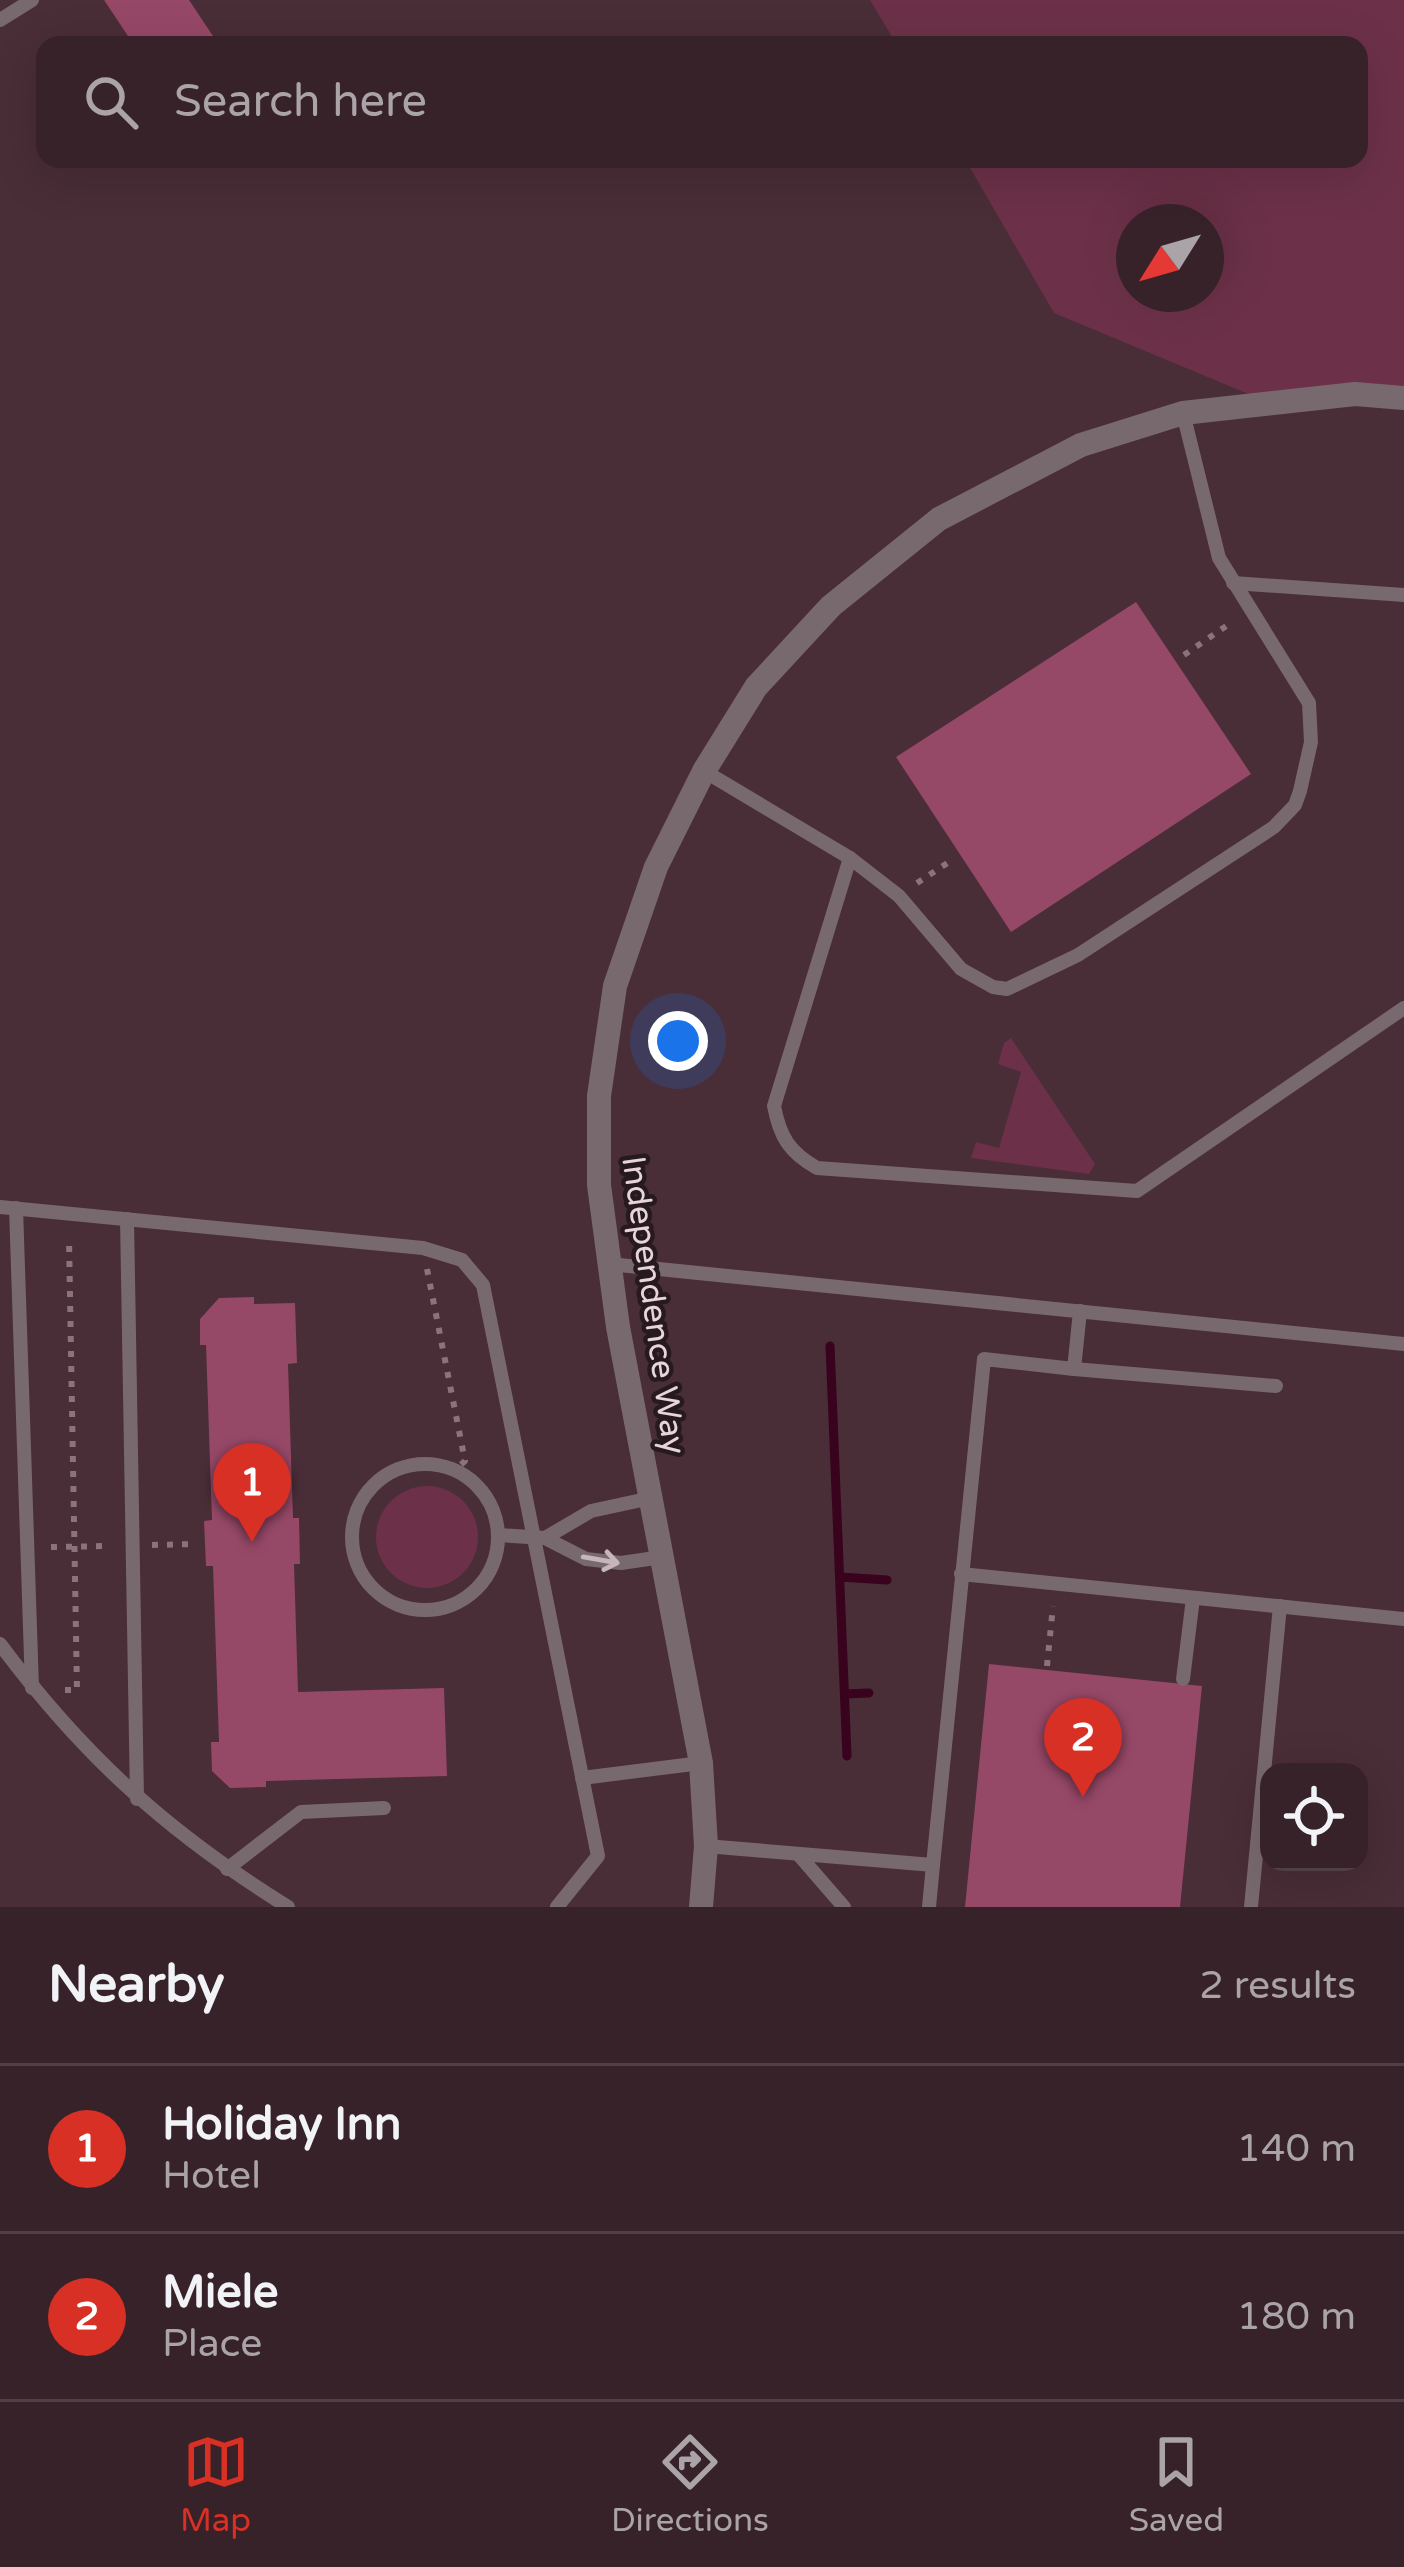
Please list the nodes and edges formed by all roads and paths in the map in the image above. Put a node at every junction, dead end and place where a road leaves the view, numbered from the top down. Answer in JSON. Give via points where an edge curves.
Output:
{"nodes":[{"id":1,"x":32,"y":0,"type":"edge"},
{"id":2,"x":0,"y":20,"type":"edge"},
{"id":3,"x":1404,"y":398,"type":"edge"},
{"id":4,"x":1183,"y":413,"type":"junction"},
{"id":5,"x":1233,"y":583,"type":"junction"},
{"id":6,"x":1404,"y":595,"type":"edge"},
{"id":7,"x":1250,"y":610,"type":"junction"},
{"id":8,"x":1184,"y":655,"type":"dead end"},
{"id":9,"x":704,"y":771,"type":"junction"},
{"id":10,"x":850,"y":858,"type":"junction"},
{"id":11,"x":952,"y":860,"type":"dead end"},
{"id":12,"x":899,"y":896,"type":"junction"},
{"id":13,"x":1404,"y":1009,"type":"edge"},
{"id":14,"x":8,"y":1208,"type":"edge"},
{"id":15,"x":128,"y":1219,"type":"junction"},
{"id":16,"x":69,"y":1238,"type":"dead end"},
{"id":17,"x":423,"y":1248,"type":"junction"},
{"id":18,"x":609,"y":1264,"type":"junction"},
{"id":19,"x":1080,"y":1311,"type":"junction"},
{"id":20,"x":1404,"y":1344,"type":"edge"},
{"id":21,"x":1074,"y":1369,"type":"junction"},
{"id":22,"x":1276,"y":1386,"type":"dead end"},
{"id":23,"x":455,"y":1470,"type":"junction"},
{"id":24,"x":650,"y":1498,"type":"junction"},
{"id":25,"x":498,"y":1535,"type":"junction"},
{"id":26,"x":539,"y":1537,"type":"junction"},
{"id":27,"x":197,"y":1544,"type":"dead end"},
{"id":28,"x":133,"y":1546,"type":"junction"},
{"id":29,"x":75,"y":1547,"type":"junction"},
{"id":30,"x":28,"y":1548,"type":"junction"},
{"id":31,"x":662,"y":1557,"type":"junction"},
{"id":32,"x":961,"y":1574,"type":"junction"},
{"id":33,"x":1193,"y":1598,"type":"junction"},
{"id":34,"x":1053,"y":1606,"type":"dead end"},
{"id":35,"x":1280,"y":1606,"type":"junction"},
{"id":36,"x":1404,"y":1619,"type":"edge"},
{"id":37,"x":0,"y":1644,"type":"edge"},
{"id":38,"x":1047,"y":1666,"type":"dead end"},
{"id":39,"x":1183,"y":1679,"type":"dead end"},
{"id":40,"x":32,"y":1688,"type":"junction"},
{"id":41,"x":701,"y":1763,"type":"junction"},
{"id":42,"x":582,"y":1778,"type":"junction"},
{"id":43,"x":137,"y":1799,"type":"junction"},
{"id":44,"x":384,"y":1808,"type":"dead end"},
{"id":45,"x":706,"y":1846,"type":"junction"},
{"id":46,"x":798,"y":1854,"type":"junction"},
{"id":47,"x":933,"y":1865,"type":"junction"},
{"id":48,"x":227,"y":1869,"type":"junction"},
{"id":49,"x":288,"y":1907,"type":"edge"},
{"id":50,"x":556,"y":1907,"type":"edge"},
{"id":51,"x":700,"y":1907,"type":"edge"},
{"id":52,"x":844,"y":1907,"type":"edge"},
{"id":53,"x":929,"y":1907,"type":"edge"},
{"id":54,"x":1251,"y":1907,"type":"edge"}],
"edges":[{"from":1,"to":2,"type":"lane"},
{"from":3,"to":4,"type":"street","name":"Independence Way","via":[[1355,394]]},
{"from":4,"to":5,"type":"lane","via":[[1205,514]]},
{"from":4,"to":9,"type":"street","name":"Independence Way","via":[[1081,445],[939,519],[831,606],[756,687]]},
{"from":5,"to":6,"type":"lane"},
{"from":5,"to":7,"type":"lane"},
{"from":7,"to":8,"type":"path"},
{"from":7,"to":12,"type":"lane","via":[[1309,703],[1312,742],[1300,791],[1274,827],[1078,955],[1007,989],[961,969]]},
{"from":9,"to":10,"type":"lane"},
{"from":9,"to":18,"type":"street","name":"Independence Way","via":[[656,867],[615,986],[599,1096],[598,1186]]},
{"from":10,"to":12,"type":"lane"},
{"from":10,"to":13,"type":"lane","via":[[774,1106],[779,1134],[817,1168],[1137,1191]]},
{"from":11,"to":12,"type":"path"},
{"from":14,"to":15,"type":"lane"},
{"from":14,"to":30,"type":"lane"},
{"from":15,"to":17,"type":"lane"},
{"from":15,"to":28,"type":"lane"},
{"from":16,"to":29,"type":"path"},
{"from":17,"to":23,"type":"path","via":[[465,1461]]},
{"from":17,"to":26,"type":"lane","via":[[462,1260],[483,1285]]},
{"from":18,"to":19,"type":"lane"},
{"from":18,"to":24,"type":"street","name":"Independence Way"},
{"from":19,"to":20,"type":"lane"},
{"from":19,"to":21,"type":"lane"},
{"from":21,"to":22,"type":"lane"},
{"from":21,"to":32,"type":"lane","via":[[984,1359]]},
{"from":23,"to":25,"type":"lane","via":[[493,1508]]},
{"from":23,"to":25,"type":"lane","via":[[402,1467],[360,1501],[352,1553],[363,1579],[407,1609],[460,1603],[481,1586]]},
{"from":24,"to":26,"type":"lane","via":[[591,1510]]},
{"from":24,"to":31,"type":"street","name":"Independence Way"},
{"from":25,"to":26,"type":"lane"},
{"from":26,"to":31,"type":"lane","one_way":true,"via":[[586,1559]]},
{"from":26,"to":42,"type":"lane"},
{"from":27,"to":28,"type":"path"},
{"from":28,"to":29,"type":"path"},
{"from":28,"to":43,"type":"lane"},
{"from":29,"to":30,"type":"path"},
{"from":29,"to":40,"type":"path","via":[[76,1690]]},
{"from":30,"to":40,"type":"lane"},
{"from":31,"to":41,"type":"street","name":"Independence Way"},
{"from":32,"to":33,"type":"lane"},
{"from":32,"to":47,"type":"lane"},
{"from":33,"to":35,"type":"lane"},
{"from":33,"to":39,"type":"lane"},
{"from":34,"to":38,"type":"path"},
{"from":35,"to":36,"type":"lane"},
{"from":35,"to":54,"type":"lane"},
{"from":37,"to":40,"type":"lane"},
{"from":40,"to":43,"type":"lane"},
{"from":41,"to":42,"type":"lane"},
{"from":41,"to":45,"type":"street","name":"Independence Way"},
{"from":42,"to":50,"type":"lane","via":[[598,1856]]},
{"from":43,"to":48,"type":"lane"},
{"from":44,"to":48,"type":"lane","via":[[301,1812]]},
{"from":45,"to":46,"type":"lane"},
{"from":45,"to":51,"type":"street","name":"Independence Way"},
{"from":46,"to":47,"type":"lane"},
{"from":46,"to":52,"type":"lane"},
{"from":47,"to":53,"type":"lane"},
{"from":48,"to":49,"type":"lane"}]}
